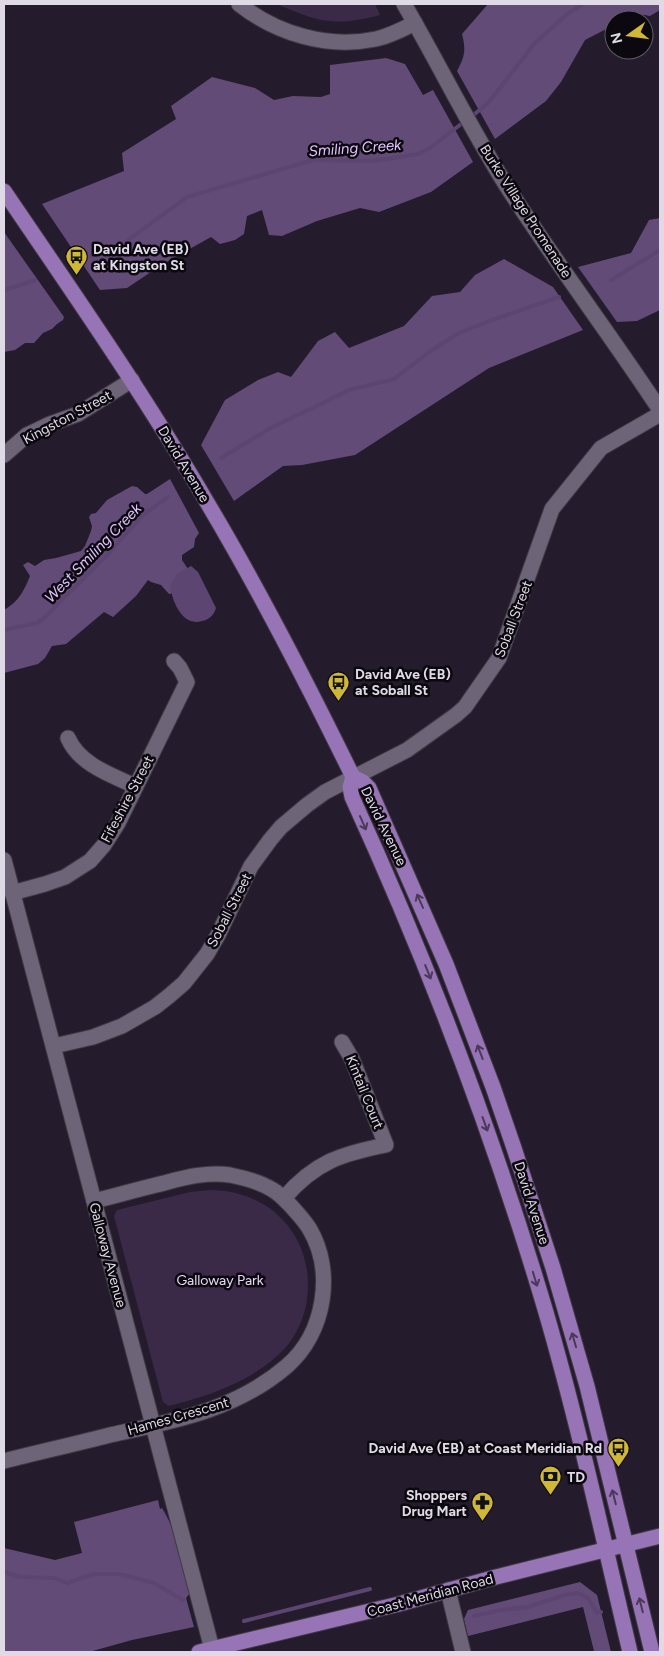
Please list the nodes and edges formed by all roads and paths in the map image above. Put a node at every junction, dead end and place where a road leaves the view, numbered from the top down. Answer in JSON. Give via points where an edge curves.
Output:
{"nodes":[{"id":1,"x":239,"y":4,"type":"edge"},
{"id":2,"x":404,"y":4,"type":"edge"},
{"id":3,"x":415,"y":23,"type":"junction"},
{"id":4,"x":4,"y":191,"type":"edge"},
{"id":5,"x":132,"y":380,"type":"junction"},
{"id":6,"x":660,"y":410,"type":"edge"},
{"id":7,"x":660,"y":414,"type":"edge"},
{"id":8,"x":4,"y":455,"type":"edge"},
{"id":9,"x":174,"y":660,"type":"dead end"},
{"id":10,"x":68,"y":738,"type":"dead end"},
{"id":11,"x":353,"y":778,"type":"junction"},
{"id":12,"x":135,"y":786,"type":"junction"},
{"id":13,"x":4,"y":860,"type":"edge"},
{"id":14,"x":12,"y":893,"type":"junction"},
{"id":15,"x":342,"y":1042,"type":"dead end"},
{"id":16,"x":54,"y":1046,"type":"junction"},
{"id":17,"x":284,"y":1198,"type":"junction"},
{"id":18,"x":94,"y":1201,"type":"junction"},
{"id":19,"x":152,"y":1426,"type":"junction"},
{"id":20,"x":4,"y":1461,"type":"edge"},
{"id":21,"x":660,"y":1536,"type":"edge"},
{"id":22,"x":626,"y":1544,"type":"junction"},
{"id":23,"x":606,"y":1550,"type":"junction"},
{"id":24,"x":448,"y":1590,"type":"junction"},
{"id":25,"x":206,"y":1651,"type":"edge"},
{"id":26,"x":464,"y":1652,"type":"edge"},
{"id":27,"x":630,"y":1652,"type":"edge"},
{"id":28,"x":652,"y":1652,"type":"edge"}],
"edges":[{"from":1,"to":3,"type":"street","via":[[274,26],[320,40],[377,38]]},
{"from":2,"to":3,"type":"street","name":"Burke Village Promenade"},
{"from":3,"to":6,"type":"street","name":"Burke Village Promenade","via":[[482,143],[539,235]]},
{"from":4,"to":5,"type":"main road","name":"David Avenue"},
{"from":5,"to":8,"type":"street","name":"Kingston Street","via":[[78,414],[27,435]]},
{"from":5,"to":11,"type":"main road","name":"David Avenue","via":[[232,546],[303,675]]},
{"from":7,"to":11,"type":"street","name":"Soball Street","via":[[601,448],[552,509],[500,658],[465,707],[407,750]]},
{"from":9,"to":12,"type":"street","name":"Fifeshire Street","via":[[187,682]]},
{"from":10,"to":12,"type":"street","via":[[84,759]]},
{"from":11,"to":16,"type":"street","name":"Soball Street","via":[[307,805],[270,840],[251,866],[207,954],[170,996],[122,1026]]},
{"from":22,"to":11,"type":"main road","name":"David Avenue","one_way":true,"via":[[570,1326],[493,1087],[443,957],[390,834],[368,788],[364,782]]},
{"from":11,"to":23,"type":"main road","name":"David Avenue","one_way":true,"via":[[350,787],[352,797],[448,1023],[507,1189],[555,1348]]},
{"from":12,"to":14,"type":"street","name":"Fifeshire Street","via":[[110,836],[90,861],[65,877]]},
{"from":13,"to":14,"type":"street","name":"Galloway Avenue"},
{"from":14,"to":16,"type":"street","name":"Galloway Avenue"},
{"from":15,"to":17,"type":"street","name":"Kintail Court","via":[[350,1054],[386,1145],[348,1154],[321,1165],[302,1178]]},
{"from":16,"to":18,"type":"street","name":"Galloway Avenue"},
{"from":17,"to":18,"type":"street","name":"Hames Crescent","via":[[253,1180],[210,1174],[190,1176]]},
{"from":17,"to":19,"type":"street","name":"Hames Crescent","via":[[309,1228],[322,1264],[322,1301],[314,1328],[301,1352],[273,1377],[240,1398]]},
{"from":18,"to":19,"type":"street","name":"Galloway Avenue"},
{"from":19,"to":20,"type":"street","name":"Hames Crescent"},
{"from":19,"to":25,"type":"street","name":"Galloway Avenue"},
{"from":21,"to":22,"type":"main road","name":"Coast Meridian Road"},
{"from":22,"to":23,"type":"main road","name":"Coast Meridian Road"},
{"from":28,"to":22,"type":"main road","name":"David Avenue","one_way":true},
{"from":23,"to":24,"type":"main road","name":"Coast Meridian Road"},
{"from":23,"to":27,"type":"main road","name":"David Avenue"},
{"from":24,"to":25,"type":"main road","name":"Coast Meridian Road"},
{"from":24,"to":26,"type":"street"}]}
